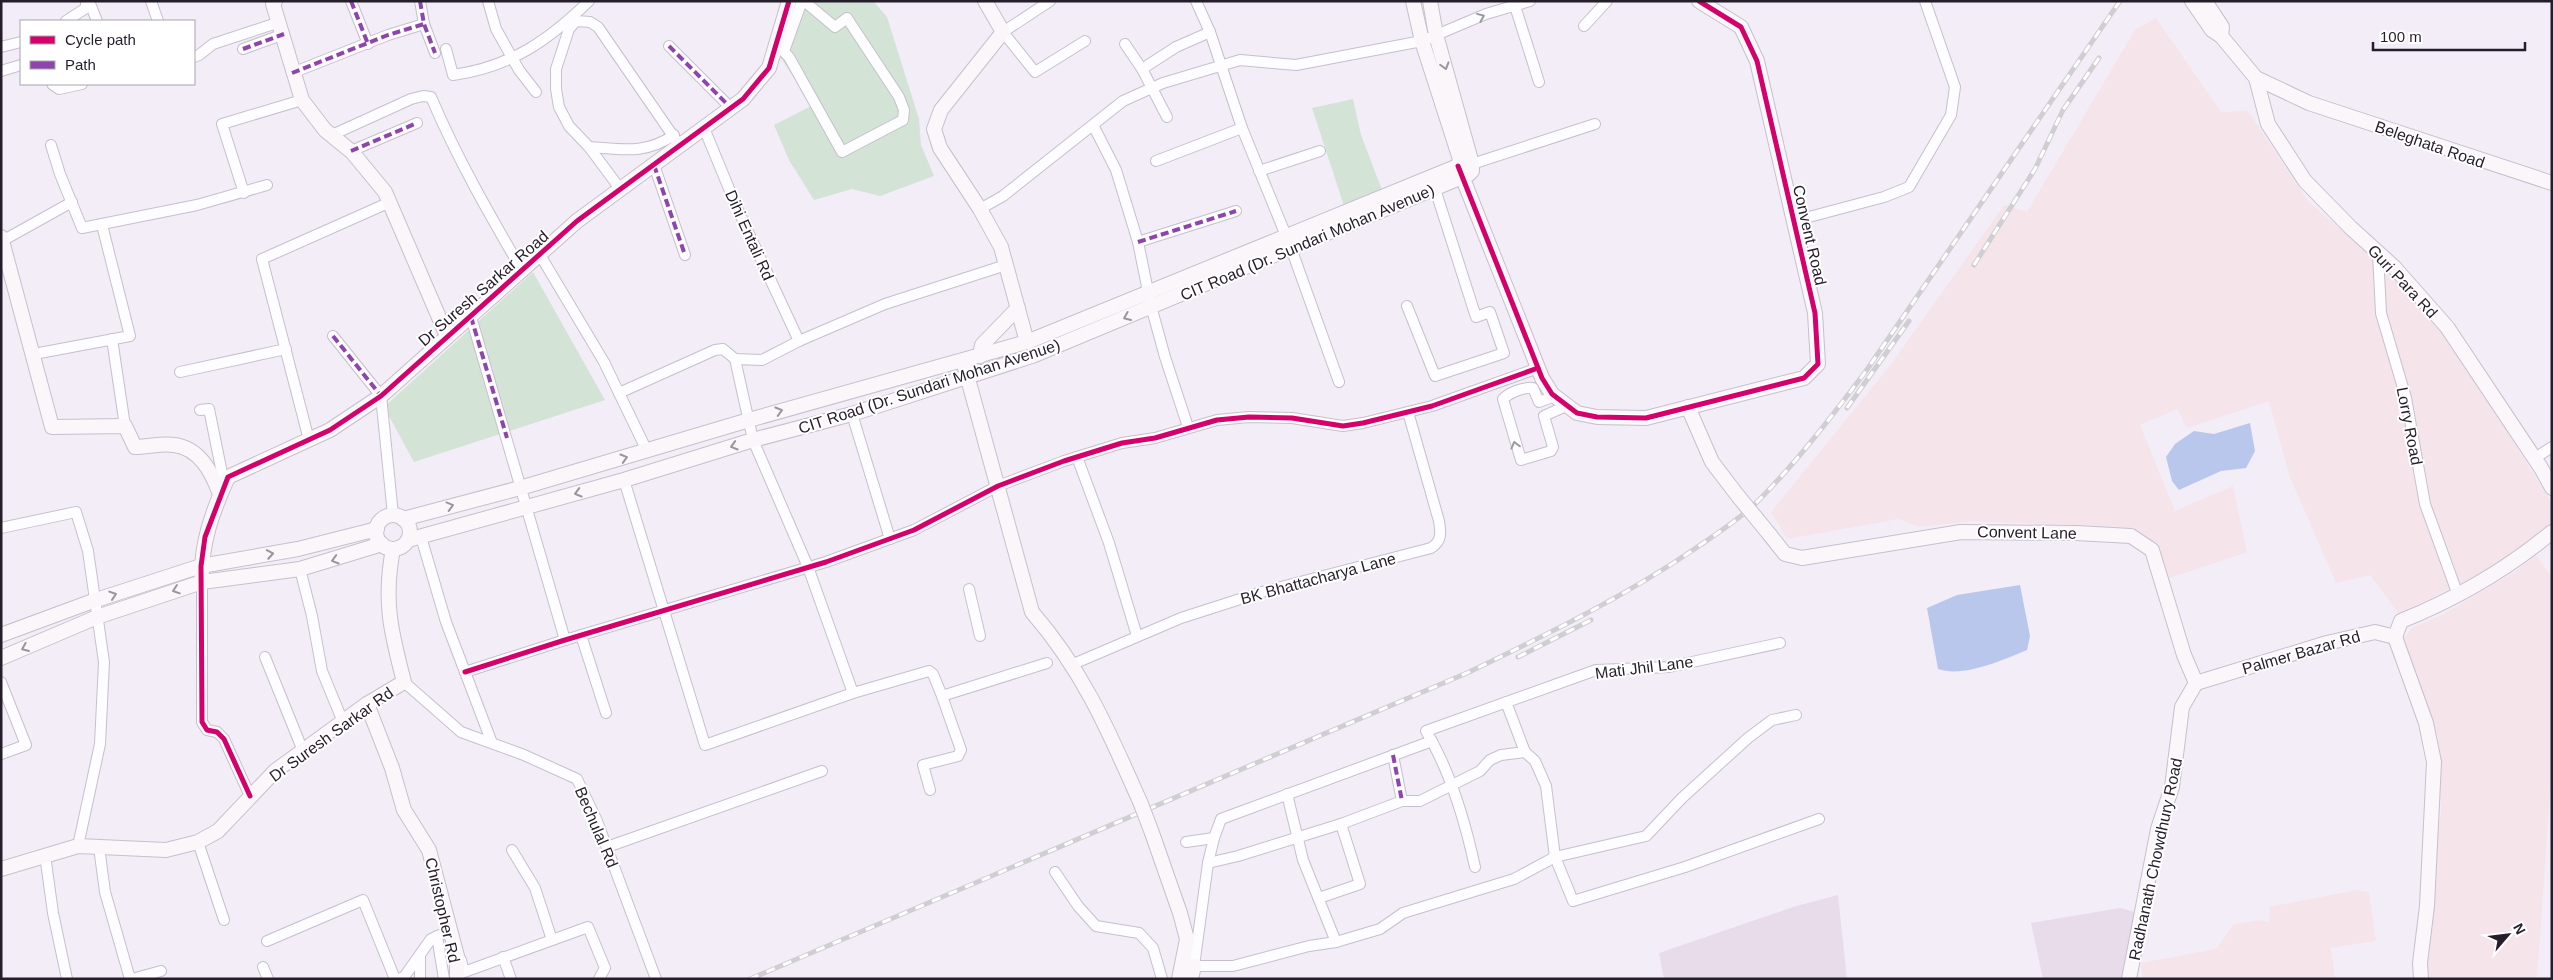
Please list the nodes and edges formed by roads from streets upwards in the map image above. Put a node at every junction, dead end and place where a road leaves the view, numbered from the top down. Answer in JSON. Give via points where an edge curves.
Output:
{"nodes":[{"id":1,"x":87,"y":1,"type":"edge"},
{"id":2,"x":151,"y":1,"type":"edge"},
{"id":3,"x":351,"y":1,"type":"edge"},
{"id":4,"x":420,"y":1,"type":"edge"},
{"id":5,"x":488,"y":1,"type":"edge"},
{"id":6,"x":589,"y":1,"type":"edge"},
{"id":7,"x":789,"y":1,"type":"edge"},
{"id":8,"x":803,"y":1,"type":"edge"},
{"id":9,"x":985,"y":1,"type":"edge"},
{"id":10,"x":1050,"y":1,"type":"edge"},
{"id":11,"x":1196,"y":1,"type":"edge"},
{"id":12,"x":1413,"y":1,"type":"edge"},
{"id":13,"x":1430,"y":1,"type":"edge"},
{"id":14,"x":1530,"y":1,"type":"edge"},
{"id":15,"x":1607,"y":1,"type":"edge"},
{"id":16,"x":1699,"y":1,"type":"edge"},
{"id":17,"x":1925,"y":1,"type":"edge"},
{"id":18,"x":2192,"y":1,"type":"edge"},
{"id":19,"x":2205,"y":1,"type":"edge"},
{"id":20,"x":274,"y":2,"type":"edge"},
{"id":21,"x":1515,"y":6,"type":"junction"},
{"id":22,"x":68,"y":20,"type":"edge"},
{"id":23,"x":96,"y":20,"type":"edge"},
{"id":24,"x":158,"y":20,"type":"edge"},
{"id":25,"x":424,"y":24,"type":"junction"},
{"id":26,"x":2214,"y":24,"type":"junction"},
{"id":27,"x":1584,"y":26,"type":"dead end"},
{"id":28,"x":282,"y":28,"type":"junction"},
{"id":29,"x":1002,"y":32,"type":"junction"},
{"id":30,"x":1210,"y":32,"type":"junction"},
{"id":31,"x":1436,"y":36,"type":"junction"},
{"id":32,"x":1085,"y":40,"type":"dead end"},
{"id":33,"x":20,"y":42,"type":"edge"},
{"id":34,"x":1422,"y":42,"type":"junction"},
{"id":35,"x":368,"y":44,"type":"junction"},
{"id":36,"x":1125,"y":44,"type":"dead end"},
{"id":37,"x":669,"y":46,"type":"dead end"},
{"id":38,"x":1,"y":47,"type":"edge"},
{"id":39,"x":780,"y":47,"type":"junction"},
{"id":40,"x":446,"y":49,"type":"dead end"},
{"id":41,"x":242,"y":50,"type":"dead end"},
{"id":42,"x":435,"y":53,"type":"dead end"},
{"id":43,"x":195,"y":57,"type":"edge"},
{"id":44,"x":513,"y":59,"type":"junction"},
{"id":45,"x":20,"y":65,"type":"edge"},
{"id":46,"x":1222,"y":65,"type":"junction"},
{"id":47,"x":1142,"y":69,"type":"junction"},
{"id":48,"x":1,"y":71,"type":"edge"},
{"id":49,"x":292,"y":73,"type":"junction"},
{"id":50,"x":2256,"y":78,"type":"junction"},
{"id":51,"x":1539,"y":82,"type":"dead end"},
{"id":52,"x":53,"y":85,"type":"edge"},
{"id":53,"x":77,"y":85,"type":"edge"},
{"id":54,"x":1152,"y":88,"type":"junction"},
{"id":55,"x":536,"y":92,"type":"dead end"},
{"id":56,"x":302,"y":100,"type":"junction"},
{"id":57,"x":730,"y":108,"type":"junction"},
{"id":58,"x":1167,"y":117,"type":"dead end"},
{"id":59,"x":417,"y":123,"type":"dead end"},
{"id":60,"x":1093,"y":124,"type":"junction"},
{"id":61,"x":1595,"y":124,"type":"dead end"},
{"id":62,"x":704,"y":128,"type":"junction"},
{"id":63,"x":1242,"y":128,"type":"junction"},
{"id":64,"x":332,"y":135,"type":"junction"},
{"id":65,"x":677,"y":140,"type":"junction"},
{"id":66,"x":52,"y":145,"type":"dead end"},
{"id":67,"x":589,"y":147,"type":"junction"},
{"id":68,"x":351,"y":151,"type":"junction"},
{"id":69,"x":1320,"y":151,"type":"dead end"},
{"id":70,"x":1156,"y":161,"type":"dead end"},
{"id":71,"x":654,"y":164,"type":"junction"},
{"id":72,"x":1472,"y":164,"type":"junction"},
{"id":73,"x":1259,"y":171,"type":"junction"},
{"id":74,"x":1460,"y":171,"type":"junction"},
{"id":75,"x":2552,"y":183,"type":"edge"},
{"id":76,"x":267,"y":185,"type":"dead end"},
{"id":77,"x":1435,"y":189,"type":"junction"},
{"id":78,"x":620,"y":190,"type":"junction"},
{"id":79,"x":244,"y":193,"type":"junction"},
{"id":80,"x":72,"y":202,"type":"junction"},
{"id":81,"x":388,"y":202,"type":"junction"},
{"id":82,"x":980,"y":209,"type":"junction"},
{"id":83,"x":1236,"y":211,"type":"dead end"},
{"id":84,"x":1794,"y":221,"type":"junction"},
{"id":85,"x":102,"y":225,"type":"junction"},
{"id":86,"x":2,"y":239,"type":"edge"},
{"id":87,"x":1138,"y":242,"type":"junction"},
{"id":88,"x":1288,"y":242,"type":"junction"},
{"id":89,"x":2378,"y":253,"type":"junction"},
{"id":90,"x":540,"y":255,"type":"junction"},
{"id":91,"x":684,"y":255,"type":"dead end"},
{"id":92,"x":1006,"y":265,"type":"junction"},
{"id":93,"x":523,"y":272,"type":"junction"},
{"id":94,"x":1148,"y":292,"type":"junction"},
{"id":95,"x":1151,"y":306,"type":"junction"},
{"id":96,"x":1407,"y":306,"type":"dead end"},
{"id":97,"x":1018,"y":308,"type":"junction"},
{"id":98,"x":471,"y":317,"type":"junction"},
{"id":99,"x":333,"y":336,"type":"dead end"},
{"id":100,"x":447,"y":336,"type":"junction"},
{"id":101,"x":112,"y":339,"type":"junction"},
{"id":102,"x":799,"y":341,"type":"junction"},
{"id":103,"x":1027,"y":342,"type":"junction"},
{"id":104,"x":286,"y":349,"type":"junction"},
{"id":105,"x":34,"y":354,"type":"junction"},
{"id":106,"x":980,"y":356,"type":"junction"},
{"id":107,"x":735,"y":359,"type":"junction"},
{"id":108,"x":963,"y":360,"type":"junction"},
{"id":109,"x":1538,"y":368,"type":"junction"},
{"id":110,"x":180,"y":372,"type":"dead end"},
{"id":111,"x":967,"y":375,"type":"junction"},
{"id":112,"x":1339,"y":382,"type":"dead end"},
{"id":113,"x":619,"y":393,"type":"junction"},
{"id":114,"x":381,"y":396,"type":"junction"},
{"id":115,"x":1555,"y":396,"type":"junction"},
{"id":116,"x":1539,"y":402,"type":"junction"},
{"id":117,"x":1566,"y":406,"type":"junction"},
{"id":118,"x":1688,"y":407,"type":"junction"},
{"id":119,"x":200,"y":410,"type":"dead end"},
{"id":120,"x":1408,"y":412,"type":"junction"},
{"id":121,"x":852,"y":414,"type":"junction"},
{"id":122,"x":1544,"y":416,"type":"junction"},
{"id":123,"x":749,"y":420,"type":"junction"},
{"id":124,"x":125,"y":426,"type":"junction"},
{"id":125,"x":1188,"y":427,"type":"junction"},
{"id":126,"x":309,"y":440,"type":"junction"},
{"id":127,"x":753,"y":440,"type":"junction"},
{"id":128,"x":2552,"y":447,"type":"edge"},
{"id":129,"x":647,"y":451,"type":"junction"},
{"id":130,"x":1077,"y":457,"type":"junction"},
{"id":131,"x":2535,"y":458,"type":"junction"},
{"id":132,"x":229,"y":477,"type":"junction"},
{"id":133,"x":624,"y":480,"type":"junction"},
{"id":134,"x":998,"y":486,"type":"junction"},
{"id":135,"x":520,"y":488,"type":"junction"},
{"id":136,"x":2552,"y":488,"type":"edge"},
{"id":137,"x":220,"y":494,"type":"junction"},
{"id":138,"x":525,"y":507,"type":"junction"},
{"id":139,"x":398,"y":517,"type":"junction"},
{"id":140,"x":1,"y":528,"type":"edge"},
{"id":141,"x":377,"y":528,"type":"junction"},
{"id":142,"x":2552,"y":532,"type":"edge"},
{"id":143,"x":414,"y":538,"type":"junction"},
{"id":144,"x":890,"y":539,"type":"junction"},
{"id":145,"x":387,"y":547,"type":"junction"},
{"id":146,"x":201,"y":566,"type":"junction"},
{"id":147,"x":808,"y":568,"type":"junction"},
{"id":148,"x":300,"y":569,"type":"junction"},
{"id":149,"x":202,"y":582,"type":"junction"},
{"id":150,"x":969,"y":589,"type":"dead end"},
{"id":151,"x":2458,"y":595,"type":"junction"},
{"id":152,"x":94,"y":601,"type":"junction"},
{"id":153,"x":663,"y":611,"type":"junction"},
{"id":154,"x":97,"y":617,"type":"junction"},
{"id":155,"x":1,"y":635,"type":"edge"},
{"id":156,"x":581,"y":635,"type":"junction"},
{"id":157,"x":980,"y":636,"type":"dead end"},
{"id":158,"x":1137,"y":636,"type":"junction"},
{"id":159,"x":2395,"y":637,"type":"junction"},
{"id":160,"x":565,"y":640,"type":"junction"},
{"id":161,"x":1780,"y":643,"type":"dead end"},
{"id":162,"x":1,"y":658,"type":"edge"},
{"id":163,"x":265,"y":658,"type":"dead end"},
{"id":164,"x":1047,"y":663,"type":"dead end"},
{"id":165,"x":1071,"y":665,"type":"junction"},
{"id":166,"x":465,"y":672,"type":"junction"},
{"id":167,"x":1,"y":682,"type":"edge"},
{"id":168,"x":404,"y":682,"type":"junction"},
{"id":169,"x":2196,"y":683,"type":"junction"},
{"id":170,"x":853,"y":693,"type":"junction"},
{"id":171,"x":942,"y":696,"type":"junction"},
{"id":172,"x":1506,"y":702,"type":"junction"},
{"id":173,"x":367,"y":704,"type":"junction"},
{"id":174,"x":606,"y":713,"type":"dead end"},
{"id":175,"x":1796,"y":715,"type":"dead end"},
{"id":176,"x":342,"y":722,"type":"junction"},
{"id":177,"x":1432,"y":741,"type":"junction"},
{"id":178,"x":492,"y":743,"type":"junction"},
{"id":179,"x":303,"y":751,"type":"junction"},
{"id":180,"x":1524,"y":752,"type":"junction"},
{"id":181,"x":1,"y":754,"type":"edge"},
{"id":182,"x":1393,"y":755,"type":"junction"},
{"id":183,"x":822,"y":771,"type":"dead end"},
{"id":184,"x":1451,"y":787,"type":"junction"},
{"id":185,"x":930,"y":790,"type":"dead end"},
{"id":186,"x":1287,"y":794,"type":"junction"},
{"id":187,"x":250,"y":796,"type":"junction"},
{"id":188,"x":1402,"y":801,"type":"junction"},
{"id":189,"x":1819,"y":819,"type":"dead end"},
{"id":190,"x":1341,"y":824,"type":"junction"},
{"id":191,"x":1214,"y":838,"type":"junction"},
{"id":192,"x":1298,"y":838,"type":"junction"},
{"id":193,"x":198,"y":842,"type":"junction"},
{"id":194,"x":1186,"y":842,"type":"dead end"},
{"id":195,"x":78,"y":846,"type":"junction"},
{"id":196,"x":99,"y":846,"type":"junction"},
{"id":197,"x":607,"y":847,"type":"junction"},
{"id":198,"x":512,"y":850,"type":"dead end"},
{"id":199,"x":45,"y":855,"type":"junction"},
{"id":200,"x":1555,"y":858,"type":"junction"},
{"id":201,"x":1208,"y":862,"type":"junction"},
{"id":202,"x":1476,"y":867,"type":"dead end"},
{"id":203,"x":1,"y":869,"type":"edge"},
{"id":204,"x":1055,"y":872,"type":"dead end"},
{"id":205,"x":1318,"y":898,"type":"junction"},
{"id":206,"x":224,"y":920,"type":"dead end"},
{"id":207,"x":443,"y":933,"type":"junction"},
{"id":208,"x":552,"y":940,"type":"junction"},
{"id":209,"x":267,"y":941,"type":"dead end"},
{"id":210,"x":1336,"y":942,"type":"junction"},
{"id":211,"x":420,"y":954,"type":"junction"},
{"id":212,"x":504,"y":957,"type":"junction"},
{"id":213,"x":263,"y":967,"type":"dead end"},
{"id":214,"x":161,"y":971,"type":"dead end"},
{"id":215,"x":1192,"y":972,"type":"edge"},
{"id":216,"x":67,"y":979,"type":"edge"},
{"id":217,"x":131,"y":979,"type":"edge"},
{"id":218,"x":268,"y":979,"type":"edge"},
{"id":219,"x":397,"y":979,"type":"edge"},
{"id":220,"x":420,"y":979,"type":"edge"},
{"id":221,"x":444,"y":979,"type":"edge"},
{"id":222,"x":457,"y":979,"type":"edge"},
{"id":223,"x":511,"y":979,"type":"edge"},
{"id":224,"x":599,"y":979,"type":"edge"},
{"id":225,"x":656,"y":979,"type":"edge"},
{"id":226,"x":1162,"y":979,"type":"edge"},
{"id":227,"x":1179,"y":979,"type":"edge"},
{"id":228,"x":2130,"y":979,"type":"edge"},
{"id":229,"x":2421,"y":979,"type":"edge"}],
"edges":[{"from":1,"to":22,"type":"street","via":[[86,8]]},
{"from":1,"to":23,"type":"street"},
{"from":2,"to":24,"type":"street"},
{"from":3,"to":35,"type":"street"},
{"from":4,"to":25,"type":"street"},
{"from":5,"to":44,"type":"street","via":[[496,30]]},
{"from":6,"to":44,"type":"street","via":[[562,27]]},
{"from":7,"to":39,"type":"street","name":"Dr Suresh Sarkar Road"},
{"from":8,"to":39,"type":"street"},
{"from":8,"to":39,"type":"street","via":[[834,27],[847,18],[898,97],[904,110],[904,120],[842,152]]},
{"from":9,"to":29,"type":"street"},
{"from":10,"to":29,"type":"street"},
{"from":11,"to":30,"type":"street"},
{"from":12,"to":34,"type":"street","name":"Convent Road"},
{"from":13,"to":31,"type":"street"},
{"from":14,"to":21,"type":"street"},
{"from":15,"to":27,"type":"street"},
{"from":16,"to":84,"type":"street","name":"Convent Road","via":[[1742,27],[1757,61]]},
{"from":17,"to":84,"type":"street","via":[[1955,87],[1951,115],[1909,187],[1884,197]]},
{"from":18,"to":26,"type":"street"},
{"from":19,"to":26,"type":"street"},
{"from":20,"to":28,"type":"street"},
{"from":31,"to":21,"type":"street","one_way":true,"via":[[1486,14]]},
{"from":21,"to":51,"type":"street"},
{"from":25,"to":35,"type":"street"},
{"from":25,"to":42,"type":"street"},
{"from":26,"to":50,"type":"street","via":[[2222,27],[2221,36]]},
{"from":28,"to":41,"type":"street"},
{"from":28,"to":43,"type":"street","via":[[213,44]]},
{"from":28,"to":49,"type":"street"},
{"from":29,"to":32,"type":"street","via":[[1035,72]]},
{"from":29,"to":82,"type":"street","via":[[941,110],[934,129],[940,148]]},
{"from":30,"to":46,"type":"street"},
{"from":30,"to":47,"type":"street","via":[[1176,47]]},
{"from":31,"to":34,"type":"street"},
{"from":31,"to":72,"type":"street","one_way":true},
{"from":33,"to":38,"type":"street"},
{"from":34,"to":46,"type":"street","via":[[1296,65],[1240,60]]},
{"from":34,"to":74,"type":"street","name":"Convent Road","via":[[1460,158]]},
{"from":35,"to":49,"type":"street"},
{"from":36,"to":47,"type":"street"},
{"from":37,"to":57,"type":"street"},
{"from":39,"to":57,"type":"street","name":"Dr Suresh Sarkar Road","via":[[769,68],[744,99]]},
{"from":40,"to":44,"type":"street","via":[[453,75]]},
{"from":44,"to":55,"type":"street"},
{"from":45,"to":48,"type":"street"},
{"from":46,"to":54,"type":"street"},
{"from":46,"to":63,"type":"street"},
{"from":47,"to":54,"type":"street"},
{"from":49,"to":56,"type":"street"},
{"from":50,"to":75,"type":"street","name":"Beleghata Road","via":[[2309,103]]},
{"from":50,"to":89,"type":"street","name":"Guri Para Rd","via":[[2268,124],[2306,181]]},
{"from":52,"to":53,"type":"street","via":[[59,89]]},
{"from":54,"to":58,"type":"street"},
{"from":54,"to":60,"type":"street","via":[[1124,101]]},
{"from":56,"to":64,"type":"street"},
{"from":56,"to":79,"type":"street","via":[[222,124]]},
{"from":57,"to":62,"type":"street","name":"Dr Suresh Sarkar Road"},
{"from":59,"to":68,"type":"street"},
{"from":60,"to":82,"type":"street","via":[[1003,196]]},
{"from":60,"to":87,"type":"street","via":[[1116,170]]},
{"from":61,"to":72,"type":"street"},
{"from":62,"to":65,"type":"street","name":"Dr Suresh Sarkar Road"},
{"from":62,"to":102,"type":"street","name":"Dihi Entali Rd","via":[[740,216]]},
{"from":63,"to":70,"type":"street"},
{"from":63,"to":73,"type":"street"},
{"from":64,"to":68,"type":"street"},
{"from":64,"to":93,"type":"street","via":[[411,100],[431,97],[472,184]]},
{"from":65,"to":67,"type":"street","via":[[642,150]]},
{"from":65,"to":67,"type":"street","via":[[598,27],[576,20],[569,29],[556,69],[556,89],[559,107],[569,126]]},
{"from":65,"to":71,"type":"street","name":"Dr Suresh Sarkar Road"},
{"from":66,"to":80,"type":"street"},
{"from":67,"to":78,"type":"street"},
{"from":68,"to":81,"type":"street","via":[[385,192]]},
{"from":69,"to":73,"type":"street"},
{"from":71,"to":78,"type":"street","name":"Dr Suresh Sarkar Road"},
{"from":71,"to":91,"type":"street"},
{"from":72,"to":74,"type":"street","via":[[1472,171]]},
{"from":73,"to":88,"type":"street"},
{"from":74,"to":77,"type":"street","name":"CIT Road (Dr. Sundari Mohan Avenue)"},
{"from":74,"to":88,"type":"street","name":"CIT Road (Dr. Sundari Mohan Avenue)"},
{"from":74,"to":109,"type":"street","name":"Convent Road"},
{"from":76,"to":79,"type":"street"},
{"from":77,"to":88,"type":"street","name":"CIT Road (Dr. Sundari Mohan Avenue)"},
{"from":77,"to":96,"type":"street","via":[[1476,317],[1490,312],[1504,353],[1435,376]]},
{"from":78,"to":90,"type":"street","name":"Dr Suresh Sarkar Road"},
{"from":79,"to":85,"type":"street"},
{"from":80,"to":85,"type":"street","via":[[82,228]]},
{"from":80,"to":86,"type":"street"},
{"from":81,"to":100,"type":"street"},
{"from":81,"to":104,"type":"street","via":[[262,259]]},
{"from":82,"to":92,"type":"street","via":[[1001,247]]},
{"from":83,"to":87,"type":"street"},
{"from":84,"to":118,"type":"street","name":"Convent Road","via":[[1815,313],[1818,364],[1804,378]]},
{"from":85,"to":101,"type":"street","via":[[130,336]]},
{"from":86,"to":105,"type":"street"},
{"from":87,"to":94,"type":"street"},
{"from":88,"to":94,"type":"street","name":"CIT Road (Dr. Sundari Mohan Avenue)"},
{"from":88,"to":95,"type":"street","name":"CIT Road (Dr. Sundari Mohan Avenue)"},
{"from":88,"to":112,"type":"street"},
{"from":89,"to":131,"type":"street","name":"Guri Para Rd","via":[[2446,327]]},
{"from":89,"to":151,"type":"street","name":"Lorry Road","via":[[2381,313],[2406,398],[2425,504]]},
{"from":90,"to":93,"type":"street","name":"Dr Suresh Sarkar Road"},
{"from":90,"to":113,"type":"street"},
{"from":92,"to":97,"type":"street"},
{"from":92,"to":102,"type":"street","via":[[885,304]]},
{"from":93,"to":98,"type":"street","name":"Dr Suresh Sarkar Road"},
{"from":94,"to":95,"type":"street"},
{"from":94,"to":103,"type":"street","name":"CIT Road (Dr. Sundari Mohan Avenue)"},
{"from":95,"to":111,"type":"street","name":"CIT Road (Dr. Sundari Mohan Avenue)","one_way":true,"via":[[1032,356]]},
{"from":95,"to":125,"type":"street"},
{"from":97,"to":103,"type":"street"},
{"from":97,"to":106,"type":"street","via":[[982,345]]},
{"from":98,"to":100,"type":"street","name":"Dr Suresh Sarkar Road"},
{"from":98,"to":135,"type":"street"},
{"from":99,"to":114,"type":"street"},
{"from":100,"to":114,"type":"street","name":"Dr Suresh Sarkar Road"},
{"from":101,"to":105,"type":"street"},
{"from":101,"to":124,"type":"street"},
{"from":102,"to":107,"type":"street","via":[[762,360]]},
{"from":103,"to":106,"type":"street","name":"CIT Road (Dr. Sundari Mohan Avenue)"},
{"from":104,"to":110,"type":"street"},
{"from":104,"to":126,"type":"street"},
{"from":105,"to":124,"type":"street","via":[[52,426]]},
{"from":106,"to":108,"type":"street","name":"CIT Road (Dr. Sundari Mohan Avenue)"},
{"from":107,"to":113,"type":"street","via":[[723,350],[715,350]]},
{"from":107,"to":123,"type":"street"},
{"from":108,"to":111,"type":"street"},
{"from":123,"to":108,"type":"street","name":"CIT Road (Dr. Sundari Mohan Avenue)","one_way":true},
{"from":109,"to":115,"type":"street","name":"Convent Road"},
{"from":109,"to":120,"type":"street"},
{"from":111,"to":121,"type":"street","name":"CIT Road (Dr. Sundari Mohan Avenue)"},
{"from":111,"to":134,"type":"street"},
{"from":113,"to":129,"type":"street"},
{"from":114,"to":126,"type":"street","name":"Dr Suresh Sarkar Road"},
{"from":114,"to":139,"type":"street"},
{"from":115,"to":116,"type":"street"},
{"from":115,"to":117,"type":"street","name":"Convent Road"},
{"from":116,"to":122,"type":"street"},
{"from":122,"to":116,"type":"street","one_way":true,"via":[[1553,447],[1547,454],[1521,460],[1503,399],[1528,387],[1533,388]]},
{"from":117,"to":118,"type":"street","name":"Convent Road","via":[[1577,413],[1597,417],[1646,418]]},
{"from":117,"to":122,"type":"street"},
{"from":118,"to":169,"type":"street","name":"Convent Lane","bridge":true,"via":[[1712,462],[1785,554],[1802,558],[1961,532],[2076,532],[2131,536],[2152,550]]},
{"from":119,"to":132,"type":"street","via":[[209,409],[223,478]]},
{"from":120,"to":125,"type":"street","via":[[1343,426],[1292,418],[1249,417]]},
{"from":120,"to":158,"type":"street","name":"BK Bhattacharya Lane","via":[[1439,521],[1441,536],[1437,544],[1262,592]]},
{"from":121,"to":127,"type":"street","name":"CIT Road (Dr. Sundari Mohan Avenue)"},
{"from":121,"to":144,"type":"street"},
{"from":123,"to":127,"type":"street"},
{"from":123,"to":129,"type":"street","name":"CIT Road (Dr. Sundari Mohan Avenue)"},
{"from":124,"to":137,"type":"street","via":[[135,447],[175,445],[198,456],[213,476]]},
{"from":125,"to":130,"type":"street"},
{"from":126,"to":132,"type":"street","name":"Dr Suresh Sarkar Road"},
{"from":127,"to":133,"type":"street","name":"CIT Road (Dr. Sundari Mohan Avenue)","one_way":true},
{"from":127,"to":147,"type":"street"},
{"from":128,"to":131,"type":"street"},
{"from":135,"to":129,"type":"street","name":"CIT Road (Dr. Sundari Mohan Avenue)","one_way":true},
{"from":130,"to":134,"type":"street"},
{"from":130,"to":158,"type":"street","via":[[1109,543]]},
{"from":131,"to":136,"type":"street","name":"Guri Para Rd"},
{"from":132,"to":137,"type":"street"},
{"from":133,"to":138,"type":"street","name":"CIT Road (Dr. Sundari Mohan Avenue)","one_way":true},
{"from":133,"to":153,"type":"street"},
{"from":134,"to":144,"type":"street"},
{"from":134,"to":165,"type":"street","via":[[1032,612]]},
{"from":135,"to":138,"type":"street"},
{"from":139,"to":135,"type":"street","name":"CIT Road (Dr. Sundari Mohan Avenue)","one_way":true},
{"from":137,"to":146,"type":"street","via":[[205,537]]},
{"from":138,"to":143,"type":"street","name":"CIT Road (Dr. Sundari Mohan Avenue)"},
{"from":138,"to":160,"type":"street"},
{"from":139,"to":141,"type":"street","via":[[382,519]]},
{"from":139,"to":143,"type":"street","via":[[410,528]]},
{"from":140,"to":152,"type":"street","via":[[76,512],[88,552]]},
{"from":141,"to":145,"type":"street","via":[[378,539]]},
{"from":146,"to":141,"type":"street","one_way":true,"via":[[298,549]]},
{"from":142,"to":151,"type":"street","via":[[2517,560]]},
{"from":143,"to":145,"type":"street","via":[[404,545]]},
{"from":143,"to":166,"type":"street"},
{"from":144,"to":147,"type":"street"},
{"from":145,"to":148,"type":"street","one_way":true},
{"from":145,"to":168,"type":"street","name":"Dr Suresh Sarkar Rd","via":[[391,632]]},
{"from":146,"to":149,"type":"street"},
{"from":152,"to":146,"type":"street","one_way":true},
{"from":147,"to":153,"type":"street"},
{"from":147,"to":170,"type":"street"},
{"from":148,"to":149,"type":"street"},
{"from":148,"to":176,"type":"street","via":[[322,671]]},
{"from":149,"to":154,"type":"street","one_way":true},
{"from":149,"to":187,"type":"street","via":[[202,722],[207,730],[217,732],[224,739]]},
{"from":150,"to":157,"type":"street"},
{"from":151,"to":159,"type":"street","via":[[2401,621]]},
{"from":152,"to":154,"type":"street"},
{"from":152,"to":155,"type":"street"},
{"from":153,"to":156,"type":"street"},
{"from":153,"to":170,"type":"street","via":[[705,745]]},
{"from":154,"to":162,"type":"street","one_way":true},
{"from":154,"to":195,"type":"street","via":[[104,662],[100,744]]},
{"from":156,"to":160,"type":"street"},
{"from":156,"to":174,"type":"street"},
{"from":158,"to":165,"type":"street","name":"BK Bhattacharya Lane"},
{"from":159,"to":169,"type":"street","name":"Palmer Bazar Rd","via":[[2375,632]]},
{"from":159,"to":229,"type":"street","via":[[2426,723],[2434,762]]},
{"from":160,"to":166,"type":"street"},
{"from":161,"to":172,"type":"street","name":"Mati Jhil Lane","via":[[1669,667],[1596,670]]},
{"from":163,"to":179,"type":"street"},
{"from":164,"to":171,"type":"street"},
{"from":165,"to":227,"type":"street","bridge":true,"via":[[1104,719],[1141,804],[1180,913],[1187,939]]},
{"from":166,"to":178,"type":"street"},
{"from":167,"to":181,"type":"street","via":[[26,745]]},
{"from":168,"to":173,"type":"street","name":"Dr Suresh Sarkar Rd"},
{"from":168,"to":178,"type":"street","name":"Bechulal Rd","via":[[461,732]]},
{"from":169,"to":228,"type":"street","name":"Radhanath Chowdhury Road","via":[[2182,707],[2172,787],[2158,829]]},
{"from":170,"to":171,"type":"street","via":[[929,671]]},
{"from":171,"to":185,"type":"street","via":[[961,750],[958,756],[923,765]]},
{"from":172,"to":177,"type":"street","name":"Mati Jhil Lane","via":[[1426,731]]},
{"from":172,"to":180,"type":"street"},
{"from":173,"to":176,"type":"street","name":"Dr Suresh Sarkar Rd"},
{"from":173,"to":207,"type":"street","name":"Christopher Rd","via":[[392,768],[404,810],[429,850]]},
{"from":175,"to":200,"type":"street","via":[[1772,720],[1748,738],[1646,836]]},
{"from":176,"to":179,"type":"street","name":"Dr Suresh Sarkar Rd"},
{"from":177,"to":182,"type":"street"},
{"from":177,"to":184,"type":"street"},
{"from":178,"to":197,"type":"street","name":"Bechulal Rd","via":[[577,779]]},
{"from":179,"to":187,"type":"street","name":"Dr Suresh Sarkar Rd","via":[[275,771]]},
{"from":180,"to":184,"type":"street","via":[[1490,760],[1480,771]]},
{"from":180,"to":200,"type":"street","via":[[1534,761],[1546,786]]},
{"from":182,"to":186,"type":"street"},
{"from":182,"to":188,"type":"street"},
{"from":183,"to":197,"type":"street"},
{"from":184,"to":188,"type":"street","via":[[1420,801]]},
{"from":184,"to":202,"type":"street","via":[[1467,827]]},
{"from":186,"to":191,"type":"street","via":[[1221,819]]},
{"from":186,"to":192,"type":"street"},
{"from":187,"to":193,"type":"street","name":"Dr Suresh Sarkar Rd","via":[[218,831]]},
{"from":188,"to":190,"type":"street"},
{"from":189,"to":200,"type":"street","via":[[1685,867],[1573,901]]},
{"from":190,"to":192,"type":"street"},
{"from":190,"to":205,"type":"street","via":[[1360,884]]},
{"from":191,"to":194,"type":"street"},
{"from":191,"to":201,"type":"street"},
{"from":192,"to":201,"type":"street"},
{"from":192,"to":205,"type":"street"},
{"from":193,"to":196,"type":"street","name":"Dr Suresh Sarkar Rd","via":[[166,850]]},
{"from":193,"to":206,"type":"street"},
{"from":195,"to":196,"type":"street","name":"Dr Suresh Sarkar Rd"},
{"from":195,"to":199,"type":"street","name":"Dr Suresh Sarkar Rd"},
{"from":196,"to":217,"type":"street","via":[[104,892]]},
{"from":197,"to":225,"type":"street","name":"Bechulal Rd"},
{"from":198,"to":208,"type":"street","via":[[535,888]]},
{"from":199,"to":203,"type":"street","name":"Dr Suresh Sarkar Rd"},
{"from":199,"to":216,"type":"street"},
{"from":200,"to":210,"type":"street","via":[[1514,879],[1403,913],[1380,929]]},
{"from":201,"to":215,"type":"street"},
{"from":204,"to":226,"type":"street","via":[[1096,926],[1139,933],[1152,948]]},
{"from":205,"to":210,"type":"street"},
{"from":207,"to":211,"type":"street","via":[[431,939]]},
{"from":207,"to":212,"type":"street","via":[[458,946],[464,972]]},
{"from":207,"to":221,"type":"street"},
{"from":207,"to":222,"type":"street","name":"Christopher Rd","via":[[457,956]]},
{"from":208,"to":212,"type":"street"},
{"from":208,"to":224,"type":"street","via":[[588,926],[605,968]]},
{"from":209,"to":219,"type":"street","via":[[363,900]]},
{"from":210,"to":215,"type":"street"},
{"from":211,"to":219,"type":"street","via":[[404,976]]},
{"from":211,"to":220,"type":"street"},
{"from":212,"to":223,"type":"street"},
{"from":213,"to":218,"type":"street"},
{"from":214,"to":217,"type":"street"}]}
